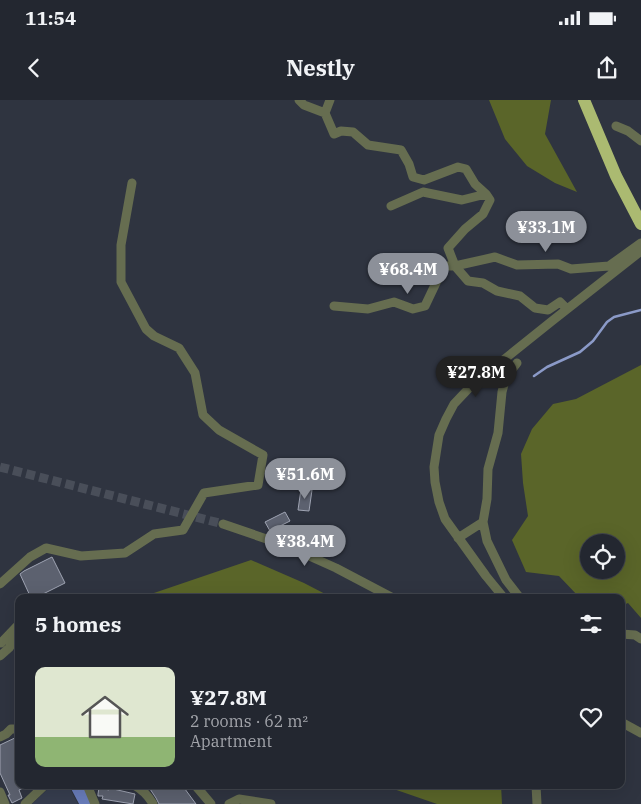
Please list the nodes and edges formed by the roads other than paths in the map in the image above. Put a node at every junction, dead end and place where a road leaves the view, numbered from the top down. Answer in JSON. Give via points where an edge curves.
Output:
{"nodes":[{"id":1,"x":299,"y":100,"type":"edge"},
{"id":2,"x":330,"y":100,"type":"edge"},
{"id":3,"x":584,"y":100,"type":"edge"},
{"id":4,"x":325,"y":113,"type":"junction"},
{"id":5,"x":616,"y":126,"type":"dead end"},
{"id":6,"x":641,"y":141,"type":"edge"},
{"id":7,"x":132,"y":183,"type":"dead end"},
{"id":8,"x":486,"y":194,"type":"junction"},
{"id":9,"x":391,"y":206,"type":"dead end"},
{"id":10,"x":640,"y":222,"type":"edge"},
{"id":11,"x":641,"y":243,"type":"edge"},
{"id":12,"x":641,"y":251,"type":"edge"},
{"id":13,"x":455,"y":266,"type":"junction"},
{"id":14,"x":334,"y":306,"type":"dead end"},
{"id":15,"x":567,"y":309,"type":"junction"},
{"id":16,"x":517,"y":363,"type":"dead end"},
{"id":17,"x":483,"y":522,"type":"junction"},
{"id":18,"x":222,"y":524,"type":"tunnel mouth"},
{"id":19,"x":458,"y":538,"type":"junction"},
{"id":20,"x":0,"y":584,"type":"edge"},
{"id":21,"x":385,"y":594,"type":"edge"},
{"id":22,"x":501,"y":594,"type":"edge"},
{"id":23,"x":517,"y":594,"type":"edge"},
{"id":24,"x":15,"y":628,"type":"edge"},
{"id":25,"x":625,"y":634,"type":"edge"},
{"id":26,"x":15,"y":639,"type":"edge"},
{"id":27,"x":641,"y":639,"type":"edge"},
{"id":28,"x":0,"y":643,"type":"edge"},
{"id":29,"x":0,"y":656,"type":"edge"},
{"id":30,"x":625,"y":724,"type":"edge"},
{"id":31,"x":15,"y":729,"type":"edge"},
{"id":32,"x":641,"y":733,"type":"edge"},
{"id":33,"x":0,"y":737,"type":"edge"},
{"id":34,"x":41,"y":789,"type":"edge"},
{"id":35,"x":89,"y":789,"type":"edge"},
{"id":36,"x":141,"y":789,"type":"edge"},
{"id":37,"x":198,"y":789,"type":"edge"},
{"id":38,"x":536,"y":789,"type":"edge"},
{"id":39,"x":0,"y":792,"type":"edge"},
{"id":40,"x":5,"y":804,"type":"edge"},
{"id":41,"x":25,"y":804,"type":"edge"},
{"id":42,"x":95,"y":804,"type":"edge"},
{"id":43,"x":153,"y":804,"type":"edge"},
{"id":44,"x":211,"y":804,"type":"edge"},
{"id":45,"x":229,"y":804,"type":"edge"},
{"id":46,"x":265,"y":804,"type":"edge"},
{"id":47,"x":271,"y":804,"type":"edge"},
{"id":48,"x":537,"y":804,"type":"edge"}],
"edges":[{"from":1,"to":4,"type":"street"},
{"from":2,"to":4,"type":"street"},
{"from":3,"to":10,"type":"highway","via":[[616,176]]},
{"from":4,"to":8,"type":"street","via":[[334,134],[353,132],[368,145],[401,150],[413,177],[424,180],[458,167],[466,169]]},
{"from":5,"to":6,"type":"street"},
{"from":7,"to":20,"type":"street","via":[[122,244],[121,282],[146,329],[178,348],[195,373],[203,415],[219,430],[263,455],[258,485],[204,494],[183,530],[154,534],[125,552],[81,556],[46,548],[30,557]]},
{"from":8,"to":9,"type":"street","via":[[462,200],[423,192]]},
{"from":8,"to":13,"type":"street","via":[[490,200],[483,214],[448,248]]},
{"from":11,"to":13,"type":"street","via":[[609,266],[571,269],[558,264],[517,265],[494,258]]},
{"from":12,"to":15,"type":"street"},
{"from":13,"to":14,"type":"street","via":[[444,266],[425,306],[414,309],[394,302],[368,309]]},
{"from":13,"to":15,"type":"street","via":[[468,280],[520,296],[535,308],[548,310],[560,302]]},
{"from":15,"to":19,"type":"street","via":[[471,386],[454,404],[446,419],[439,435],[435,482],[445,518]]},
{"from":16,"to":17,"type":"street","via":[[506,378],[502,392],[498,433],[488,469]]},
{"from":17,"to":19,"type":"street"},
{"from":17,"to":23,"type":"street","via":[[487,541],[506,580]]},
{"from":18,"to":21,"type":"street","via":[[287,546]]},
{"from":19,"to":22,"type":"street"},
{"from":24,"to":28,"type":"street"},
{"from":25,"to":27,"type":"street"},
{"from":26,"to":29,"type":"street"},
{"from":30,"to":32,"type":"street"},
{"from":31,"to":33,"type":"street","via":[[11,728]]},
{"from":34,"to":41,"type":"street"},
{"from":35,"to":42,"type":"street"},
{"from":36,"to":43,"type":"street"},
{"from":37,"to":44,"type":"street"},
{"from":38,"to":48,"type":"street"},
{"from":39,"to":40,"type":"street"},
{"from":45,"to":46,"type":"street","via":[[239,799]]},
{"from":46,"to":47,"type":"street"}]}
